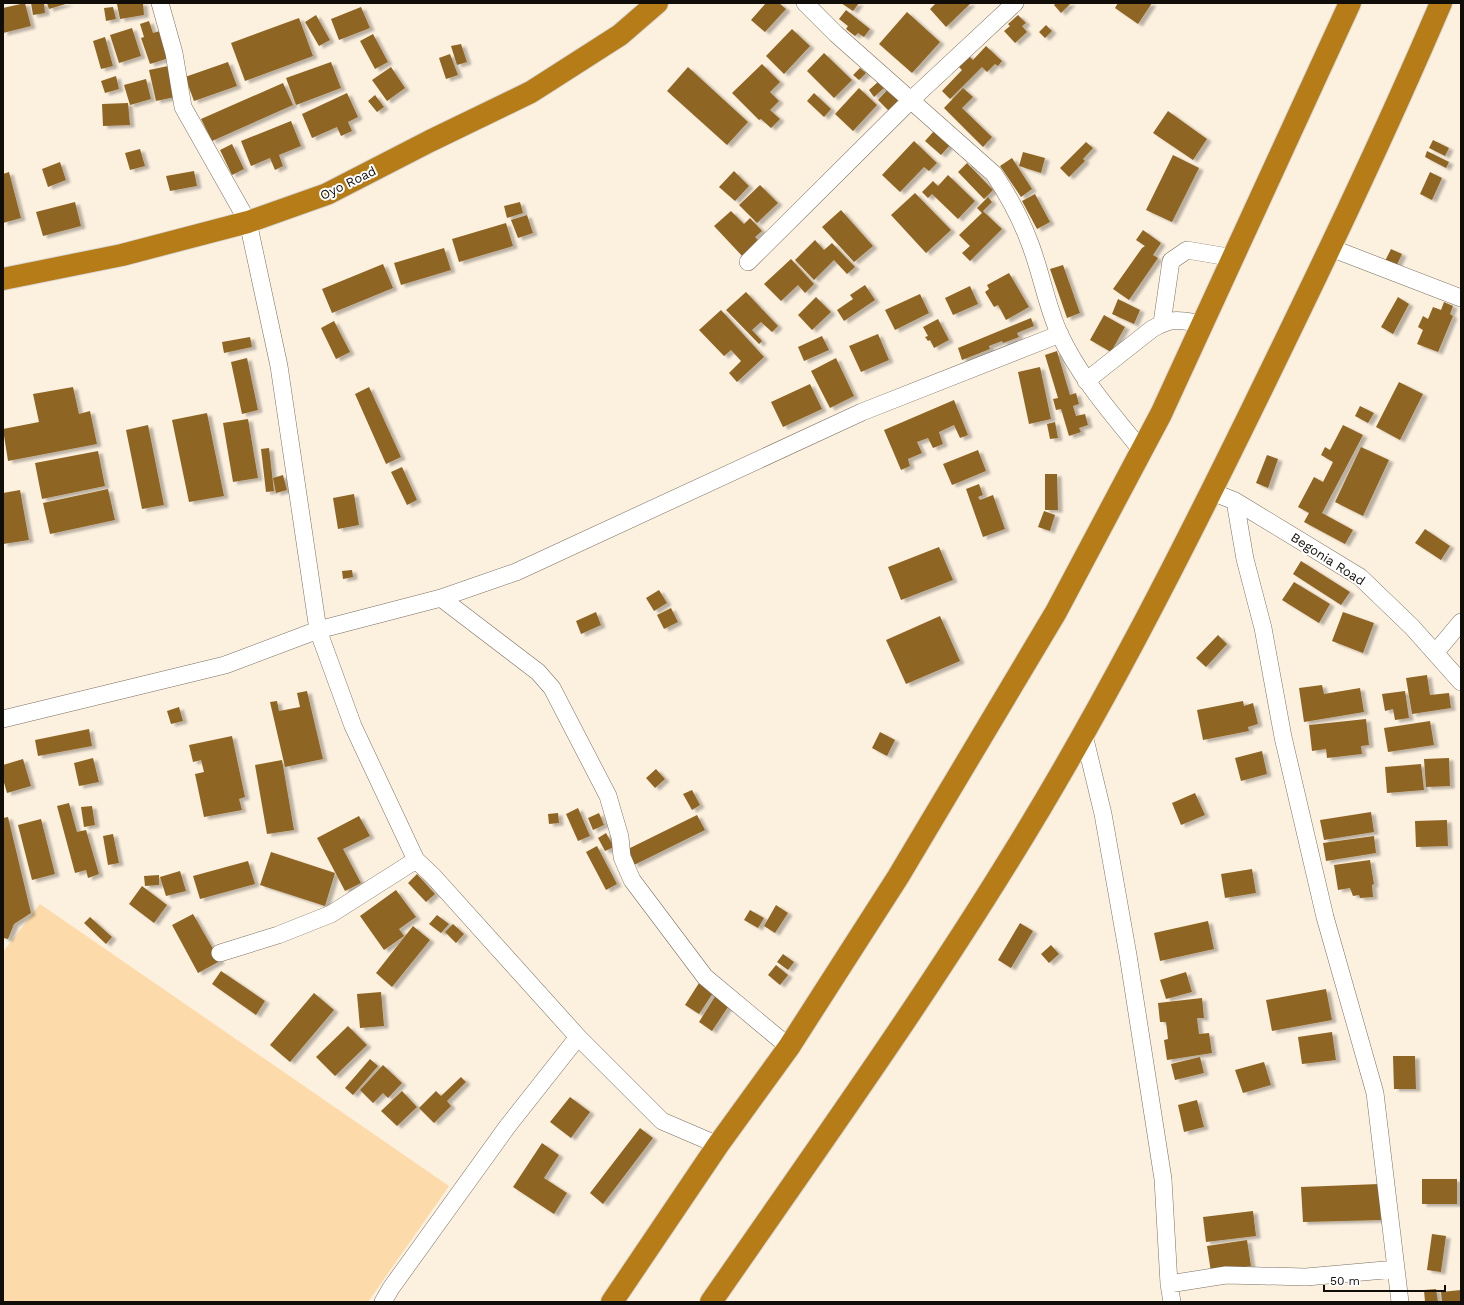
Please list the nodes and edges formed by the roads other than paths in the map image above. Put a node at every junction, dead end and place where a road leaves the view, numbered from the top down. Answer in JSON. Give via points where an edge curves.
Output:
{"nodes":[{"id":1,"x":160,"y":3,"type":"edge"},
{"id":2,"x":657,"y":3,"type":"edge"},
{"id":3,"x":805,"y":3,"type":"edge"},
{"id":4,"x":1014,"y":3,"type":"edge"},
{"id":5,"x":1350,"y":3,"type":"edge"},
{"id":6,"x":1442,"y":3,"type":"edge"},
{"id":7,"x":911,"y":100,"type":"junction"},
{"id":8,"x":248,"y":222,"type":"junction"},
{"id":9,"x":1331,"y":248,"type":"junction"},
{"id":10,"x":1234,"y":258,"type":"junction"},
{"id":11,"x":748,"y":262,"type":"dead end"},
{"id":12,"x":3,"y":279,"type":"edge"},
{"id":13,"x":1461,"y":298,"type":"edge"},
{"id":14,"x":1162,"y":323,"type":"junction"},
{"id":15,"x":1202,"y":324,"type":"junction"},
{"id":16,"x":1060,"y":334,"type":"junction"},
{"id":17,"x":1086,"y":382,"type":"junction"},
{"id":18,"x":1143,"y":452,"type":"junction"},
{"id":19,"x":1212,"y":492,"type":"junction"},
{"id":20,"x":1235,"y":501,"type":"junction"},
{"id":21,"x":440,"y":598,"type":"junction"},
{"id":22,"x":1461,"y":622,"type":"edge"},
{"id":23,"x":318,"y":630,"type":"junction"},
{"id":24,"x":1435,"y":653,"type":"junction"},
{"id":25,"x":1461,"y":682,"type":"edge"},
{"id":26,"x":3,"y":719,"type":"edge"},
{"id":27,"x":1084,"y":735,"type":"junction"},
{"id":28,"x":416,"y":860,"type":"junction"},
{"id":29,"x":220,"y":953,"type":"dead end"},
{"id":30,"x":578,"y":1037,"type":"junction"},
{"id":31,"x":789,"y":1047,"type":"junction"},
{"id":32,"x":718,"y":1145,"type":"junction"},
{"id":33,"x":1396,"y":1269,"type":"junction"},
{"id":34,"x":1169,"y":1284,"type":"junction"},
{"id":35,"x":383,"y":1302,"type":"edge"},
{"id":36,"x":612,"y":1302,"type":"edge"},
{"id":37,"x":711,"y":1302,"type":"edge"},
{"id":38,"x":1172,"y":1302,"type":"edge"},
{"id":39,"x":1400,"y":1302,"type":"edge"}],
"edges":[{"from":1,"to":8,"type":"street","via":[[174,53],[182,107]]},
{"from":2,"to":8,"type":"highway","name":"Oyo Road","via":[[620,35],[531,92],[328,194]]},
{"from":3,"to":7,"type":"street"},
{"from":4,"to":7,"type":"street"},
{"from":5,"to":10,"type":"highway"},
{"from":6,"to":9,"type":"highway"},
{"from":7,"to":11,"type":"street"},
{"from":7,"to":16,"type":"street","via":[[994,174],[1008,195],[1029,241]]},
{"from":8,"to":12,"type":"highway","name":"Oyo Road","via":[[122,255]]},
{"from":8,"to":23,"type":"street","via":[[279,366]]},
{"from":9,"to":13,"type":"street"},
{"from":9,"to":19,"type":"highway"},
{"from":10,"to":14,"type":"street","via":[[1187,250],[1171,261]]},
{"from":10,"to":15,"type":"highway"},
{"from":14,"to":15,"type":"street","via":[[1174,319]]},
{"from":14,"to":17,"type":"street"},
{"from":15,"to":18,"type":"highway"},
{"from":16,"to":17,"type":"street"},
{"from":16,"to":21,"type":"street","via":[[862,412],[516,572]]},
{"from":17,"to":18,"type":"street"},
{"from":18,"to":31,"type":"highway","via":[[1056,612],[898,877]]},
{"from":19,"to":20,"type":"street","name":"Begonia Road"},
{"from":19,"to":27,"type":"highway"},
{"from":20,"to":24,"type":"street","name":"Begonia Road","via":[[1360,577]]},
{"from":20,"to":33,"type":"street","via":[[1245,559],[1264,628],[1283,737],[1324,910],[1375,1093]]},
{"from":21,"to":23,"type":"street"},
{"from":21,"to":31,"type":"street","via":[[538,672],[552,688],[608,796],[620,837],[622,857],[632,880],[705,977]]},
{"from":22,"to":24,"type":"street"},
{"from":23,"to":26,"type":"street","via":[[225,665]]},
{"from":23,"to":28,"type":"street","via":[[353,726]]},
{"from":24,"to":25,"type":"street","name":"Begonia Road"},
{"from":27,"to":34,"type":"street","via":[[1103,814],[1128,955],[1160,1163]]},
{"from":27,"to":37,"type":"highway","via":[[1009,861],[873,1069]]},
{"from":28,"to":29,"type":"street","via":[[331,914],[278,935]]},
{"from":28,"to":30,"type":"street"},
{"from":30,"to":32,"type":"street","via":[[662,1121]]},
{"from":30,"to":35,"type":"street","via":[[503,1133]]},
{"from":31,"to":32,"type":"highway"},
{"from":32,"to":36,"type":"highway"},
{"from":33,"to":34,"type":"street","via":[[1306,1277],[1226,1275]]},
{"from":33,"to":39,"type":"street"},
{"from":34,"to":38,"type":"street"}]}
